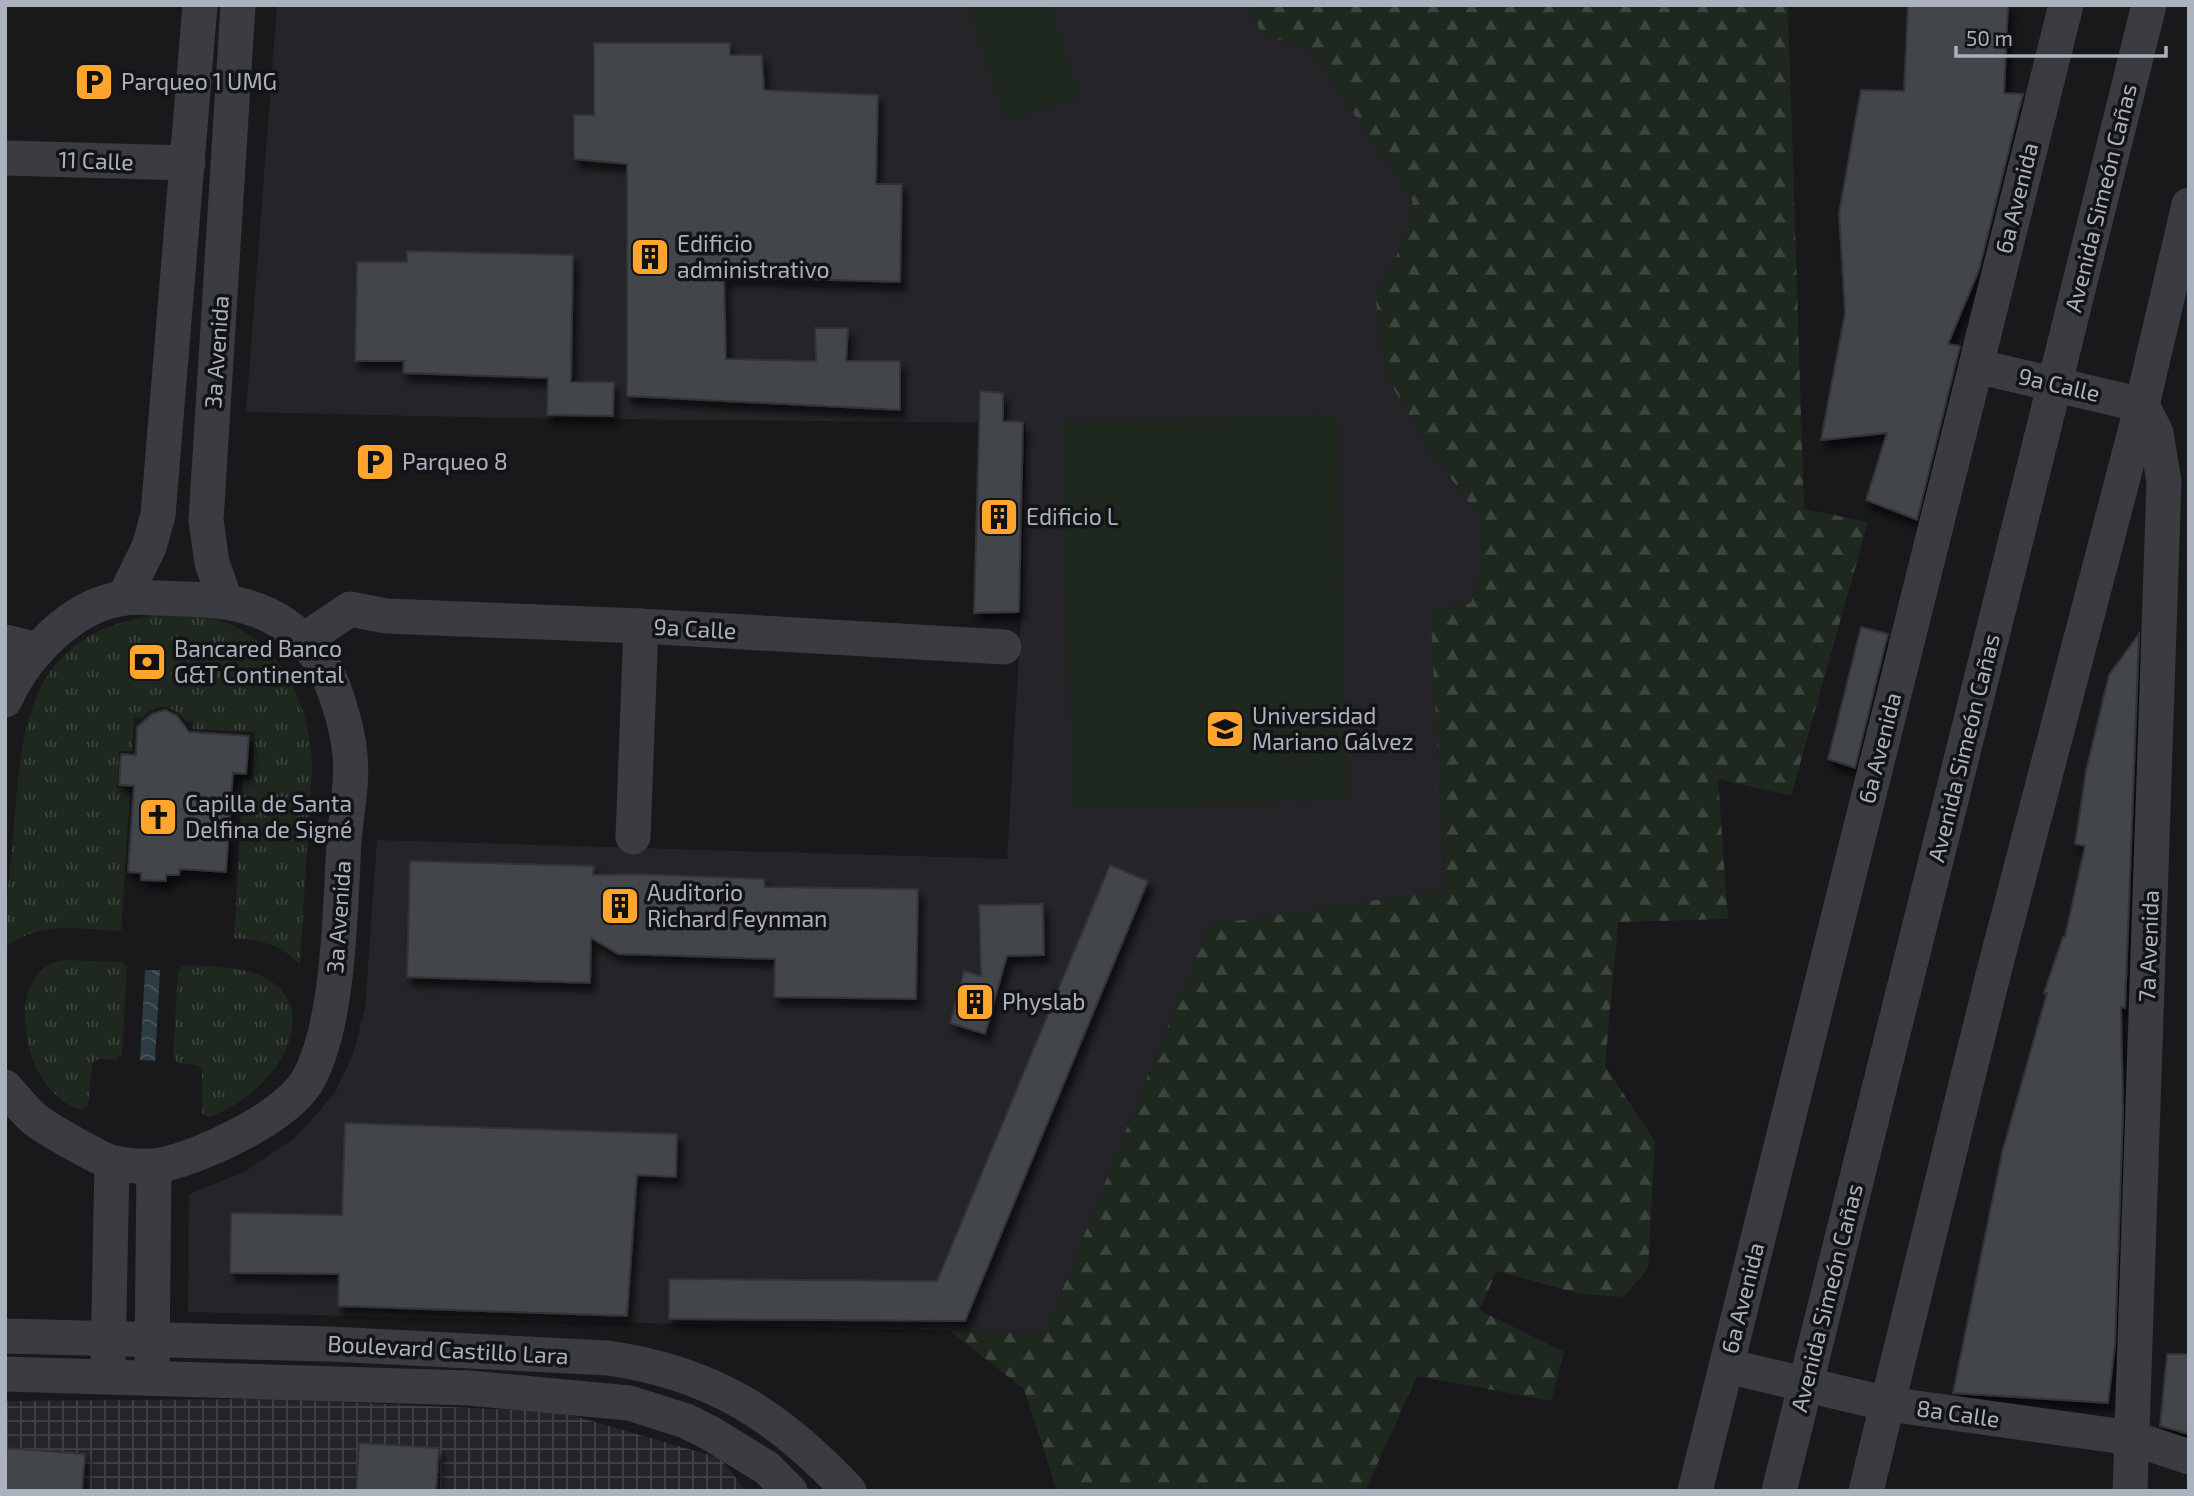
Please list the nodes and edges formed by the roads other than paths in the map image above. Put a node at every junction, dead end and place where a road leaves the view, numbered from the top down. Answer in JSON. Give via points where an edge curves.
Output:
{"nodes":[{"id":1,"x":200,"y":5,"type":"edge"},
{"id":2,"x":238,"y":5,"type":"edge"},
{"id":3,"x":2066,"y":5,"type":"edge"},
{"id":4,"x":2149,"y":5,"type":"edge"},
{"id":5,"x":5,"y":158,"type":"edge"},
{"id":6,"x":188,"y":163,"type":"junction"},
{"id":7,"x":2189,"y":205,"type":"edge"},
{"id":8,"x":1976,"y":366,"type":"junction"},
{"id":9,"x":2055,"y":384,"type":"junction"},
{"id":10,"x":2142,"y":405,"type":"junction"},
{"id":11,"x":124,"y":598,"type":"junction"},
{"id":12,"x":225,"y":600,"type":"junction"},
{"id":13,"x":641,"y":626,"type":"junction"},
{"id":14,"x":22,"y":646,"type":"edge"},
{"id":15,"x":1004,"y":647,"type":"dead end"},
{"id":16,"x":310,"y":648,"type":"junction"},
{"id":17,"x":5,"y":700,"type":"edge"},
{"id":18,"x":633,"y":837,"type":"dead end"},
{"id":19,"x":5,"y":1087,"type":"edge"},
{"id":20,"x":112,"y":1163,"type":"junction"},
{"id":21,"x":154,"y":1166,"type":"junction"},
{"id":22,"x":5,"y":1336,"type":"edge"},
{"id":23,"x":108,"y":1339,"type":"junction"},
{"id":24,"x":153,"y":1340,"type":"junction"},
{"id":25,"x":330,"y":1344,"type":"junction"},
{"id":26,"x":469,"y":1350,"type":"junction"},
{"id":27,"x":638,"y":1363,"type":"junction"},
{"id":28,"x":1727,"y":1366,"type":"junction"},
{"id":29,"x":5,"y":1374,"type":"edge"},
{"id":30,"x":107,"y":1376,"type":"junction"},
{"id":31,"x":152,"y":1377,"type":"junction"},
{"id":32,"x":331,"y":1381,"type":"junction"},
{"id":33,"x":1806,"y":1385,"type":"junction"},
{"id":34,"x":469,"y":1388,"type":"junction"},
{"id":35,"x":629,"y":1403,"type":"junction"},
{"id":36,"x":1888,"y":1404,"type":"junction"},
{"id":37,"x":2132,"y":1438,"type":"junction"},
{"id":38,"x":2189,"y":1457,"type":"edge"},
{"id":39,"x":790,"y":1491,"type":"edge"},
{"id":40,"x":849,"y":1491,"type":"edge"},
{"id":41,"x":1695,"y":1491,"type":"edge"},
{"id":42,"x":1779,"y":1491,"type":"edge"},
{"id":43,"x":1866,"y":1491,"type":"edge"},
{"id":44,"x":2130,"y":1491,"type":"edge"}],
"edges":[{"from":1,"to":6,"type":"street","name":"3a Avenida"},
{"from":2,"to":12,"type":"street","name":"3a Avenida","via":[[206,520],[212,563]]},
{"from":3,"to":8,"type":"street","name":"6a Avenida"},
{"from":4,"to":9,"type":"street","name":"Avenida Simeón Cañas"},
{"from":5,"to":6,"type":"street","name":"11 Calle"},
{"from":6,"to":11,"type":"street","name":"3a Avenida","via":[[158,515],[149,547]]},
{"from":7,"to":10,"type":"street"},
{"from":8,"to":9,"type":"street","name":"9a Calle"},
{"from":8,"to":28,"type":"street","name":"6a Avenida"},
{"from":9,"to":10,"type":"street","name":"9a Calle"},
{"from":9,"to":33,"type":"street","name":"Avenida Simeón Cañas"},
{"from":10,"to":36,"type":"street","via":[[1992,979]]},
{"from":10,"to":37,"type":"street","name":"7a Avenida","via":[[2156,433],[2164,482]]},
{"from":11,"to":12,"type":"street"},
{"from":11,"to":14,"type":"street","via":[[95,606]]},
{"from":12,"to":16,"type":"street","name":"3a Avenida","via":[[275,618]]},
{"from":13,"to":15,"type":"street","name":"9a Calle"},
{"from":13,"to":16,"type":"street","name":"9a Calle","via":[[386,616]]},
{"from":13,"to":18,"type":"street"},
{"from":14,"to":17,"type":"street","via":[[24,666]]},
{"from":16,"to":21,"type":"street","name":"3a Avenida","via":[[324,666],[351,755],[334,984],[316,1056],[306,1083],[282,1109],[234,1139]]},
{"from":19,"to":20,"type":"street","via":[[37,1121]]},
{"from":20,"to":21,"type":"street"},
{"from":20,"to":23,"type":"street"},
{"from":21,"to":24,"type":"street"},
{"from":22,"to":23,"type":"street","name":"Boulevard Castillo Lara"},
{"from":23,"to":24,"type":"street","name":"Boulevard Castillo Lara"},
{"from":23,"to":30,"type":"street"},
{"from":24,"to":25,"type":"street","name":"Boulevard Castillo Lara"},
{"from":24,"to":31,"type":"street"},
{"from":25,"to":26,"type":"street","name":"Boulevard Castillo Lara"},
{"from":25,"to":32,"type":"street"},
{"from":26,"to":27,"type":"street","name":"Boulevard Castillo Lara"},
{"from":26,"to":34,"type":"street"},
{"from":27,"to":35,"type":"street"},
{"from":27,"to":40,"type":"street","name":"Boulevard Castillo Lara","via":[[697,1379],[762,1412],[821,1460]]},
{"from":28,"to":33,"type":"street","name":"8a Calle"},
{"from":28,"to":41,"type":"street","name":"6a Avenida"},
{"from":29,"to":30,"type":"street","name":"Boulevard Castillo Lara"},
{"from":30,"to":31,"type":"street","name":"Boulevard Castillo Lara"},
{"from":31,"to":32,"type":"street","name":"Boulevard Castillo Lara"},
{"from":32,"to":34,"type":"street","name":"Boulevard Castillo Lara"},
{"from":33,"to":36,"type":"street","name":"8a Calle"},
{"from":33,"to":42,"type":"street","name":"Avenida Simeón Cañas"},
{"from":34,"to":35,"type":"street","name":"Boulevard Castillo Lara"},
{"from":35,"to":39,"type":"street","name":"Boulevard Castillo Lara","via":[[710,1433],[767,1468]]},
{"from":36,"to":37,"type":"street","name":"8a Calle"},
{"from":36,"to":43,"type":"street"},
{"from":37,"to":38,"type":"street","name":"8a Calle"},
{"from":37,"to":44,"type":"street","name":"7a Avenida"}]}
